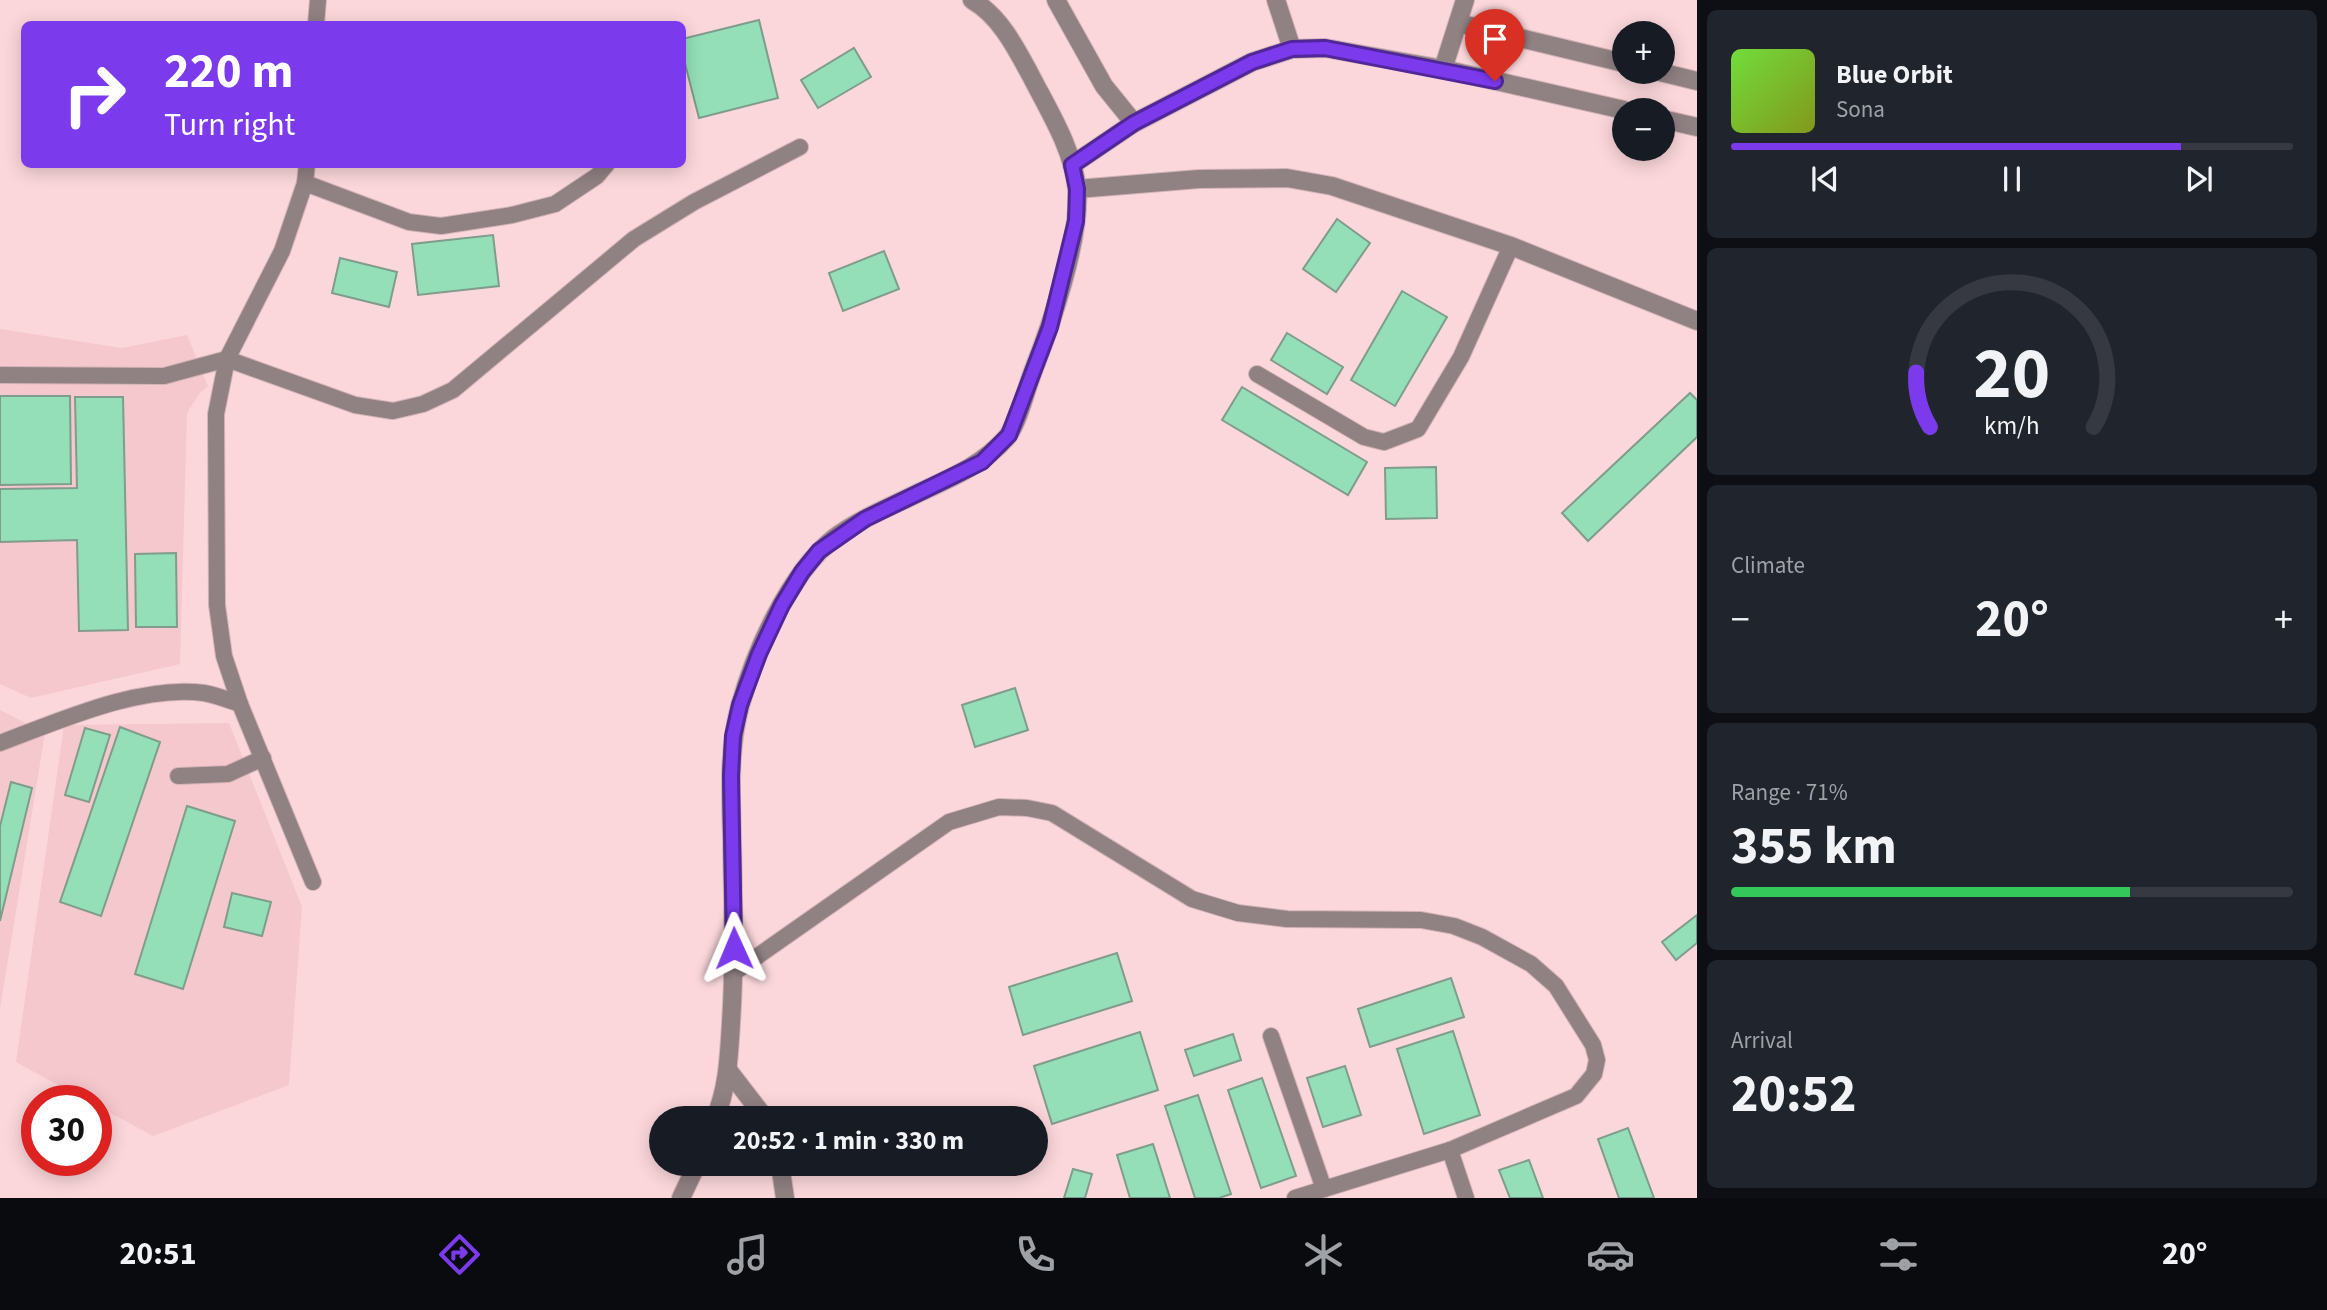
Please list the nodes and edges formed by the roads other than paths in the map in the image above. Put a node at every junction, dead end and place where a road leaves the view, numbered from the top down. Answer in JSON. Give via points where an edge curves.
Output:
{"nodes":[{"id":1,"x":318,"y":0,"type":"edge"},
{"id":2,"x":972,"y":0,"type":"edge"},
{"id":3,"x":1056,"y":0,"type":"edge"},
{"id":4,"x":1276,"y":0,"type":"edge"},
{"id":5,"x":1465,"y":0,"type":"edge"},
{"id":6,"x":316,"y":21,"type":"edge"},
{"id":7,"x":1458,"y":23,"type":"junction"},
{"id":8,"x":1292,"y":49,"type":"junction"},
{"id":9,"x":1612,"y":60,"type":"edge"},
{"id":10,"x":1443,"y":69,"type":"junction"},
{"id":11,"x":1675,"y":76,"type":"edge"},
{"id":12,"x":1697,"y":81,"type":"edge"},
{"id":13,"x":1612,"y":107,"type":"edge"},
{"id":14,"x":1675,"y":122,"type":"edge"},
{"id":15,"x":1134,"y":123,"type":"junction"},
{"id":16,"x":1697,"y":127,"type":"edge"},
{"id":17,"x":800,"y":147,"type":"dead end"},
{"id":18,"x":1072,"y":165,"type":"junction"},
{"id":19,"x":307,"y":168,"type":"edge"},
{"id":20,"x":604,"y":168,"type":"edge"},
{"id":21,"x":306,"y":183,"type":"junction"},
{"id":22,"x":1077,"y":189,"type":"junction"},
{"id":23,"x":1511,"y":246,"type":"junction"},
{"id":24,"x":1697,"y":321,"type":"edge"},
{"id":25,"x":227,"y":359,"type":"junction"},
{"id":26,"x":1257,"y":374,"type":"dead end"},
{"id":27,"x":0,"y":375,"type":"edge"},
{"id":28,"x":240,"y":704,"type":"junction"},
{"id":29,"x":0,"y":743,"type":"edge"},
{"id":30,"x":262,"y":758,"type":"junction"},
{"id":31,"x":178,"y":776,"type":"dead end"},
{"id":32,"x":313,"y":882,"type":"dead end"},
{"id":33,"x":734,"y":972,"type":"junction"},
{"id":34,"x":1271,"y":1036,"type":"dead end"},
{"id":35,"x":728,"y":1070,"type":"junction"},
{"id":36,"x":718,"y":1106,"type":"edge"},
{"id":37,"x":756,"y":1106,"type":"edge"},
{"id":38,"x":1450,"y":1150,"type":"junction"},
{"id":39,"x":691,"y":1176,"type":"edge"},
{"id":40,"x":782,"y":1176,"type":"edge"},
{"id":41,"x":1324,"y":1189,"type":"junction"},
{"id":42,"x":681,"y":1198,"type":"edge"},
{"id":43,"x":785,"y":1198,"type":"edge"},
{"id":44,"x":1295,"y":1198,"type":"edge"},
{"id":45,"x":1466,"y":1198,"type":"edge"}],
"edges":[{"from":1,"to":6,"type":"lane"},
{"from":2,"to":18,"type":"street","via":[[1013,41]]},
{"from":3,"to":15,"type":"street","via":[[1104,86]]},
{"from":4,"to":8,"type":"street"},
{"from":5,"to":7,"type":"street"},
{"from":7,"to":9,"type":"street"},
{"from":7,"to":10,"type":"street"},
{"from":8,"to":10,"type":"street","via":[[1325,48]]},
{"from":8,"to":15,"type":"street","via":[[1252,62]]},
{"from":10,"to":13,"type":"street"},
{"from":11,"to":12,"type":"street"},
{"from":14,"to":16,"type":"street"},
{"from":15,"to":18,"type":"street"},
{"from":17,"to":25,"type":"lane","via":[[634,239],[453,390],[423,404],[393,411],[355,405]]},
{"from":18,"to":22,"type":"street"},
{"from":19,"to":21,"type":"lane"},
{"from":20,"to":21,"type":"lane","via":[[555,204],[441,226],[409,222]]},
{"from":21,"to":25,"type":"lane","via":[[282,251]]},
{"from":22,"to":23,"type":"street","via":[[1199,179],[1287,178],[1332,186]]},
{"from":22,"to":33,"type":"street","via":[[1076,221],[1050,327],[1009,435],[982,462],[865,519],[819,551],[782,605],[759,654],[733,736]]},
{"from":23,"to":24,"type":"street"},
{"from":23,"to":26,"type":"lane","via":[[1461,357],[1418,429],[1384,442],[1364,437]]},
{"from":25,"to":27,"type":"lane","via":[[164,376]]},
{"from":25,"to":28,"type":"lane","via":[[216,414],[217,605],[224,656]]},
{"from":28,"to":29,"type":"lane","via":[[206,693],[159,693],[86,711]]},
{"from":28,"to":30,"type":"lane"},
{"from":30,"to":31,"type":"lane","via":[[228,774]]},
{"from":30,"to":32,"type":"lane"},
{"from":33,"to":35,"type":"street"},
{"from":33,"to":38,"type":"lane","via":[[949,822],[999,807],[1052,813],[1192,899],[1238,913],[1287,919],[1421,920],[1454,926],[1531,964],[1556,986],[1593,1045],[1598,1060],[1594,1074],[1576,1096]]},
{"from":34,"to":41,"type":"lane"},
{"from":35,"to":36,"type":"street"},
{"from":35,"to":37,"type":"street"},
{"from":38,"to":41,"type":"lane"},
{"from":38,"to":45,"type":"lane"},
{"from":39,"to":42,"type":"street"},
{"from":40,"to":43,"type":"street"},
{"from":41,"to":44,"type":"lane"}]}
